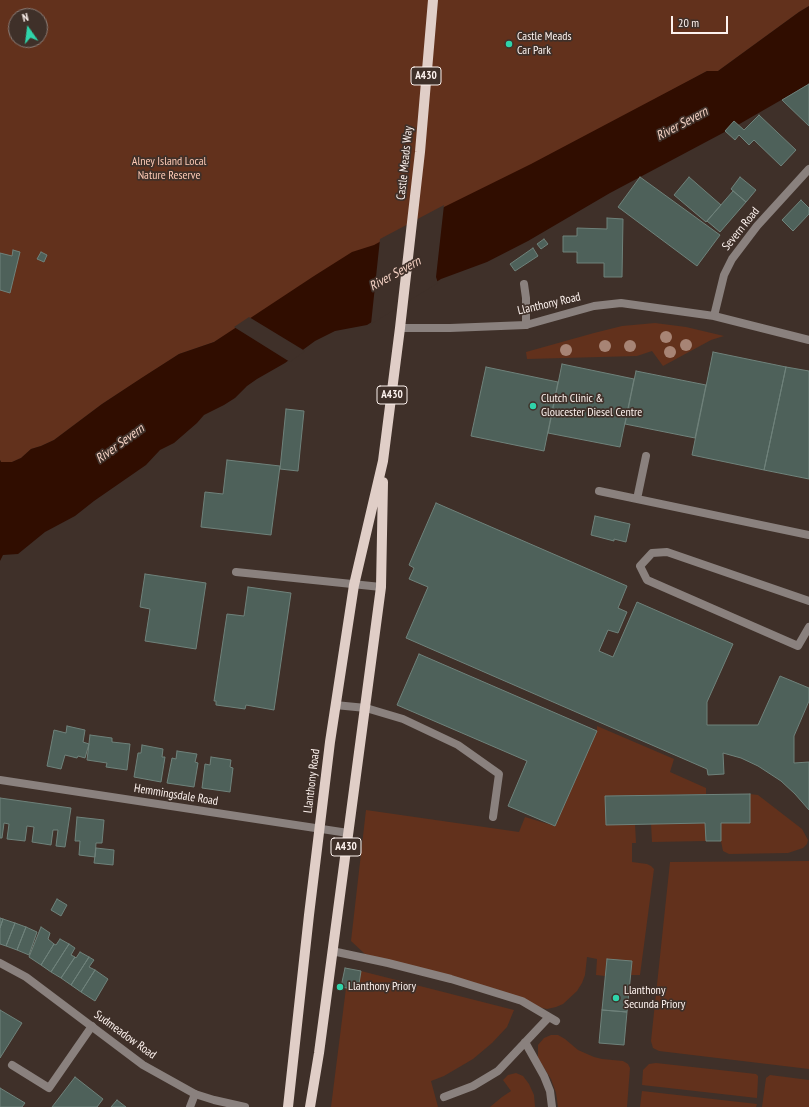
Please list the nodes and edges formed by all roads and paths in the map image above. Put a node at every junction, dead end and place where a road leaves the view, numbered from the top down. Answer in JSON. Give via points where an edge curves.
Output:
{"nodes":[{"id":1,"x":433,"y":0,"type":"edge"},
{"id":2,"x":809,"y":169,"type":"edge"},
{"id":3,"x":524,"y":284,"type":"dead end"},
{"id":4,"x":714,"y":316,"type":"junction"},
{"id":5,"x":526,"y":325,"type":"junction"},
{"id":6,"x":400,"y":326,"type":"junction"},
{"id":7,"x":809,"y":340,"type":"edge"},
{"id":8,"x":646,"y":456,"type":"dead end"},
{"id":9,"x":383,"y":461,"type":"junction"},
{"id":10,"x":599,"y":491,"type":"dead end"},
{"id":11,"x":637,"y":499,"type":"junction"},
{"id":12,"x":809,"y":535,"type":"edge"},
{"id":13,"x":236,"y":572,"type":"dead end"},
{"id":14,"x":354,"y":584,"type":"junction"},
{"id":15,"x":381,"y":587,"type":"junction"},
{"id":16,"x":809,"y":601,"type":"edge"},
{"id":17,"x":809,"y":627,"type":"edge"},
{"id":18,"x":803,"y":642,"type":"edge"},
{"id":19,"x":335,"y":705,"type":"junction"},
{"id":20,"x":366,"y":708,"type":"junction"},
{"id":21,"x":0,"y":780,"type":"edge"},
{"id":22,"x":493,"y":816,"type":"dead end"},
{"id":23,"x":319,"y":828,"type":"junction"},
{"id":24,"x":348,"y":833,"type":"junction"},
{"id":25,"x":332,"y":951,"type":"junction"},
{"id":26,"x":0,"y":963,"type":"edge"},
{"id":27,"x":92,"y":1026,"type":"junction"},
{"id":28,"x":525,"y":1042,"type":"junction"},
{"id":29,"x":12,"y":1065,"type":"dead end"},
{"id":30,"x":195,"y":1094,"type":"junction"},
{"id":31,"x":444,"y":1097,"type":"dead end"},
{"id":32,"x":190,"y":1107,"type":"edge"},
{"id":33,"x":245,"y":1107,"type":"edge"},
{"id":34,"x":288,"y":1107,"type":"edge"},
{"id":35,"x":310,"y":1107,"type":"edge"},
{"id":36,"x":552,"y":1107,"type":"edge"}],
"edges":[{"from":1,"to":6,"type":"main road","name":"Castle Meads Way","number":"A430","via":[[420,152]]},
{"from":2,"to":4,"type":"street","name":"Severn Road","via":[[757,226],[732,259],[724,275]]},
{"from":3,"to":5,"type":"street"},
{"from":4,"to":5,"type":"street","name":"Llanthony Road","via":[[621,303],[594,306]]},
{"from":4,"to":7,"type":"street","name":"Llanthony Road"},
{"from":5,"to":6,"type":"street","name":"Llanthony Road","via":[[450,328]]},
{"from":6,"to":9,"type":"main road","name":"Llanthony Road","number":"A430"},
{"from":8,"to":11,"type":"street"},
{"from":9,"to":14,"type":"main road","name":"Llanthony Road"},
{"from":9,"to":15,"type":"main road","name":"Llanthony Road","number":"A430"},
{"from":10,"to":11,"type":"street"},
{"from":11,"to":12,"type":"street"},
{"from":13,"to":14,"type":"street"},
{"from":14,"to":15,"type":"street"},
{"from":14,"to":19,"type":"main road","name":"Llanthony Road"},
{"from":15,"to":20,"type":"main road","name":"Llanthony Road","number":"A430"},
{"from":16,"to":18,"type":"street","via":[[667,552],[652,553],[640,566],[647,580]]},
{"from":17,"to":18,"type":"street"},
{"from":19,"to":20,"type":"street"},
{"from":19,"to":23,"type":"main road","name":"Llanthony Road"},
{"from":20,"to":22,"type":"street","via":[[403,719],[458,745],[499,774]]},
{"from":20,"to":24,"type":"main road","name":"Llanthony Road","number":"A430"},
{"from":21,"to":23,"type":"street","name":"Hemmingsdale Road"},
{"from":23,"to":24,"type":"street","name":"Hemmingsdale Road"},
{"from":23,"to":34,"type":"main road","name":"Llanthony Road"},
{"from":24,"to":25,"type":"main road","name":"Llanthony Road","number":"A430"},
{"from":25,"to":28,"type":"street","via":[[395,965],[522,1000],[552,1019]]},
{"from":25,"to":35,"type":"main road","name":"Llanthony Road","number":"A430"},
{"from":26,"to":27,"type":"street","name":"Sudmeadow Road","via":[[26,977]]},
{"from":27,"to":29,"type":"street","via":[[49,1088]]},
{"from":27,"to":30,"type":"street","name":"Sudmeadow Road","via":[[143,1065]]},
{"from":28,"to":31,"type":"street","via":[[498,1071],[474,1086]]},
{"from":28,"to":36,"type":"street","via":[[544,1076],[550,1091]]},
{"from":30,"to":32,"type":"street"},
{"from":30,"to":33,"type":"street","name":"Sudmeadow Road"}]}
